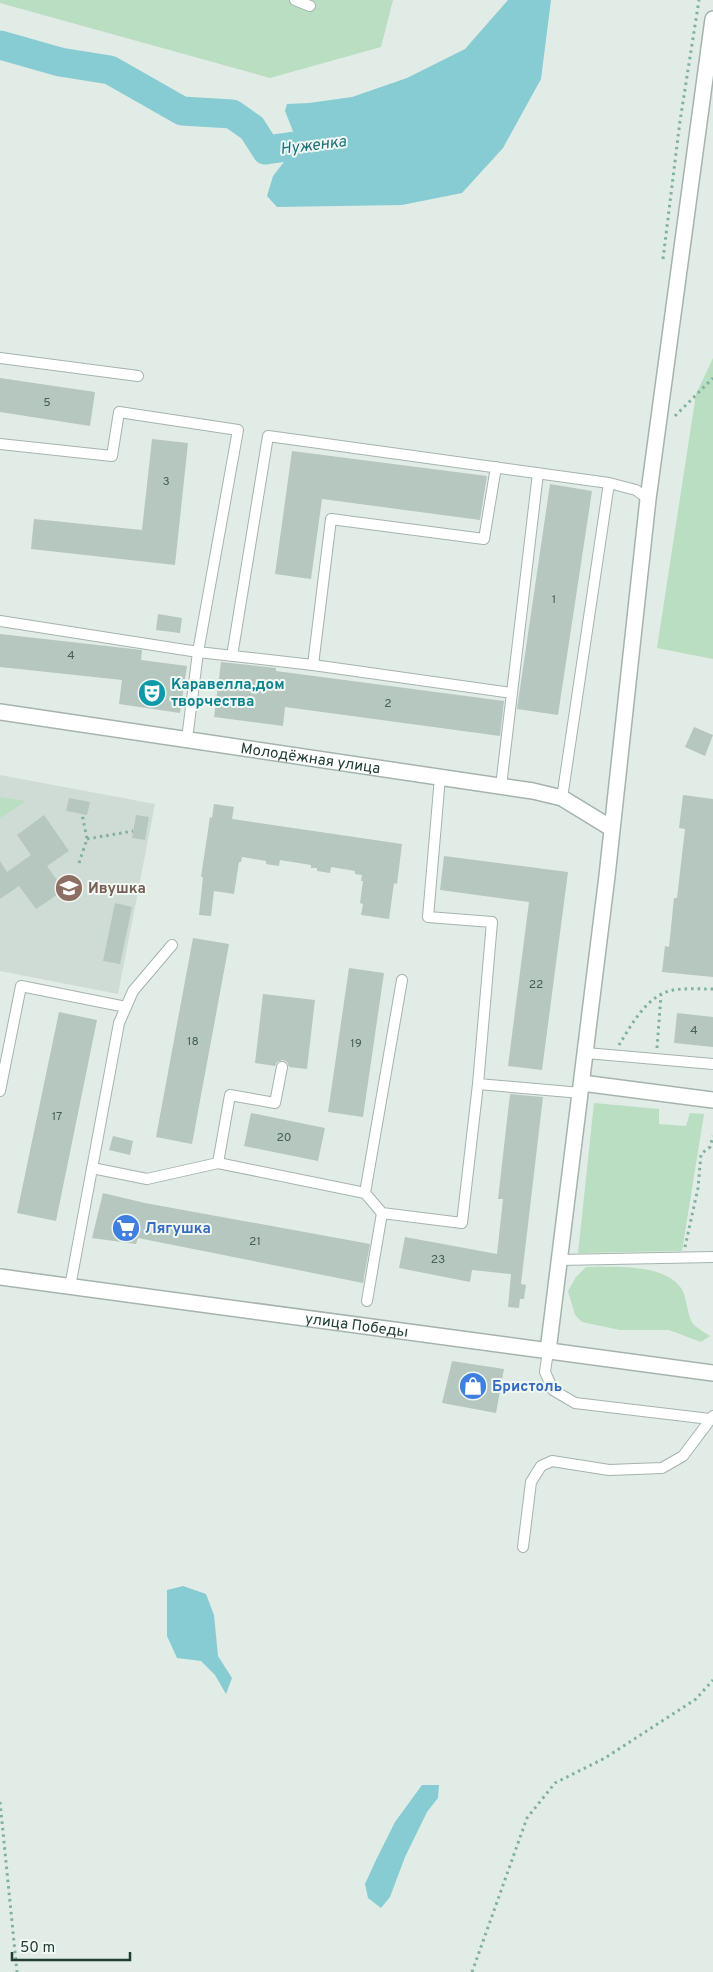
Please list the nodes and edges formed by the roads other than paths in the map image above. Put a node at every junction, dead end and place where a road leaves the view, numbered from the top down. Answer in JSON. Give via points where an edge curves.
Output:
{"nodes":[{"id":1,"x":294,"y":0,"type":"edge"},
{"id":2,"x":310,"y":6,"type":"dead end"},
{"id":3,"x":713,"y":19,"type":"edge"},
{"id":4,"x":0,"y":358,"type":"edge"},
{"id":5,"x":138,"y":376,"type":"dead end"},
{"id":6,"x":0,"y":444,"type":"edge"},
{"id":7,"x":496,"y":467,"type":"junction"},
{"id":8,"x":538,"y":473,"type":"junction"},
{"id":9,"x":609,"y":483,"type":"junction"},
{"id":10,"x":648,"y":499,"type":"junction"},
{"id":11,"x":0,"y":621,"type":"edge"},
{"id":12,"x":198,"y":652,"type":"junction"},
{"id":13,"x":232,"y":656,"type":"junction"},
{"id":14,"x":312,"y":665,"type":"junction"},
{"id":15,"x":512,"y":694,"type":"junction"},
{"id":16,"x":0,"y":712,"type":"edge"},
{"id":17,"x":187,"y":739,"type":"junction"},
{"id":18,"x":440,"y":777,"type":"junction"},
{"id":19,"x":501,"y":786,"type":"junction"},
{"id":20,"x":562,"y":798,"type":"junction"},
{"id":21,"x":611,"y":828,"type":"junction"},
{"id":22,"x":172,"y":945,"type":"dead end"},
{"id":23,"x":402,"y":980,"type":"dead end"},
{"id":24,"x":126,"y":1007,"type":"junction"},
{"id":25,"x":586,"y":1052,"type":"junction"},
{"id":26,"x":713,"y":1064,"type":"edge"},
{"id":27,"x":282,"y":1066,"type":"dead end"},
{"id":28,"x":478,"y":1084,"type":"junction"},
{"id":29,"x":581,"y":1088,"type":"junction"},
{"id":30,"x":0,"y":1091,"type":"edge"},
{"id":31,"x":713,"y":1100,"type":"edge"},
{"id":32,"x":218,"y":1163,"type":"junction"},
{"id":33,"x":92,"y":1168,"type":"junction"},
{"id":34,"x":365,"y":1193,"type":"junction"},
{"id":35,"x":382,"y":1212,"type":"junction"},
{"id":36,"x":713,"y":1257,"type":"edge"},
{"id":37,"x":559,"y":1260,"type":"junction"},
{"id":38,"x":0,"y":1277,"type":"edge"},
{"id":39,"x":70,"y":1286,"type":"junction"},
{"id":40,"x":367,"y":1301,"type":"dead end"},
{"id":41,"x":548,"y":1351,"type":"junction"},
{"id":42,"x":713,"y":1373,"type":"edge"},
{"id":43,"x":712,"y":1418,"type":"edge"},
{"id":44,"x":523,"y":1547,"type":"dead end"}],
"edges":[{"from":1,"to":2,"type":"lane"},
{"from":3,"to":10,"type":"street"},
{"from":4,"to":5,"type":"lane"},
{"from":6,"to":12,"type":"lane","via":[[112,456],[119,412],[238,430]]},
{"from":7,"to":8,"type":"lane"},
{"from":7,"to":13,"type":"lane","via":[[268,436]]},
{"from":7,"to":14,"type":"lane","via":[[484,539],[331,519]]},
{"from":8,"to":9,"type":"lane"},
{"from":8,"to":15,"type":"lane"},
{"from":9,"to":10,"type":"lane","via":[[636,490]]},
{"from":9,"to":20,"type":"lane"},
{"from":10,"to":21,"type":"street"},
{"from":11,"to":12,"type":"lane"},
{"from":12,"to":13,"type":"lane"},
{"from":12,"to":17,"type":"lane"},
{"from":13,"to":14,"type":"lane"},
{"from":14,"to":15,"type":"lane"},
{"from":15,"to":19,"type":"lane"},
{"from":16,"to":17,"type":"street","name":"Молодёжная улица"},
{"from":17,"to":18,"type":"street","name":"Молодёжная улица"},
{"from":18,"to":19,"type":"street","name":"Молодёжная улица"},
{"from":18,"to":28,"type":"lane","via":[[428,917],[492,922]]},
{"from":19,"to":20,"type":"street","name":"Молодёжная улица"},
{"from":20,"to":21,"type":"street","name":"Молодёжная улица"},
{"from":21,"to":25,"type":"street"},
{"from":22,"to":24,"type":"lane","via":[[133,991]]},
{"from":23,"to":34,"type":"lane"},
{"from":24,"to":30,"type":"lane","via":[[21,986]]},
{"from":24,"to":33,"type":"lane","via":[[119,1023]]},
{"from":25,"to":26,"type":"lane"},
{"from":25,"to":29,"type":"street"},
{"from":27,"to":32,"type":"lane","via":[[275,1103],[230,1095]]},
{"from":28,"to":29,"type":"lane"},
{"from":28,"to":35,"type":"lane","via":[[462,1223]]},
{"from":29,"to":31,"type":"street"},
{"from":29,"to":37,"type":"street"},
{"from":32,"to":33,"type":"lane","via":[[147,1179]]},
{"from":32,"to":34,"type":"lane"},
{"from":33,"to":39,"type":"lane"},
{"from":34,"to":35,"type":"lane"},
{"from":35,"to":40,"type":"lane"},
{"from":36,"to":37,"type":"lane"},
{"from":37,"to":41,"type":"street"},
{"from":38,"to":39,"type":"street","name":"улица Победы"},
{"from":39,"to":41,"type":"street","name":"улица Победы"},
{"from":41,"to":42,"type":"street","name":"улица Победы"},
{"from":41,"to":43,"type":"lane","via":[[545,1372],[553,1390],[575,1402]]},
{"from":43,"to":44,"type":"lane","via":[[682,1456],[662,1468],[609,1470],[552,1461],[541,1466],[532,1482]]}]}
